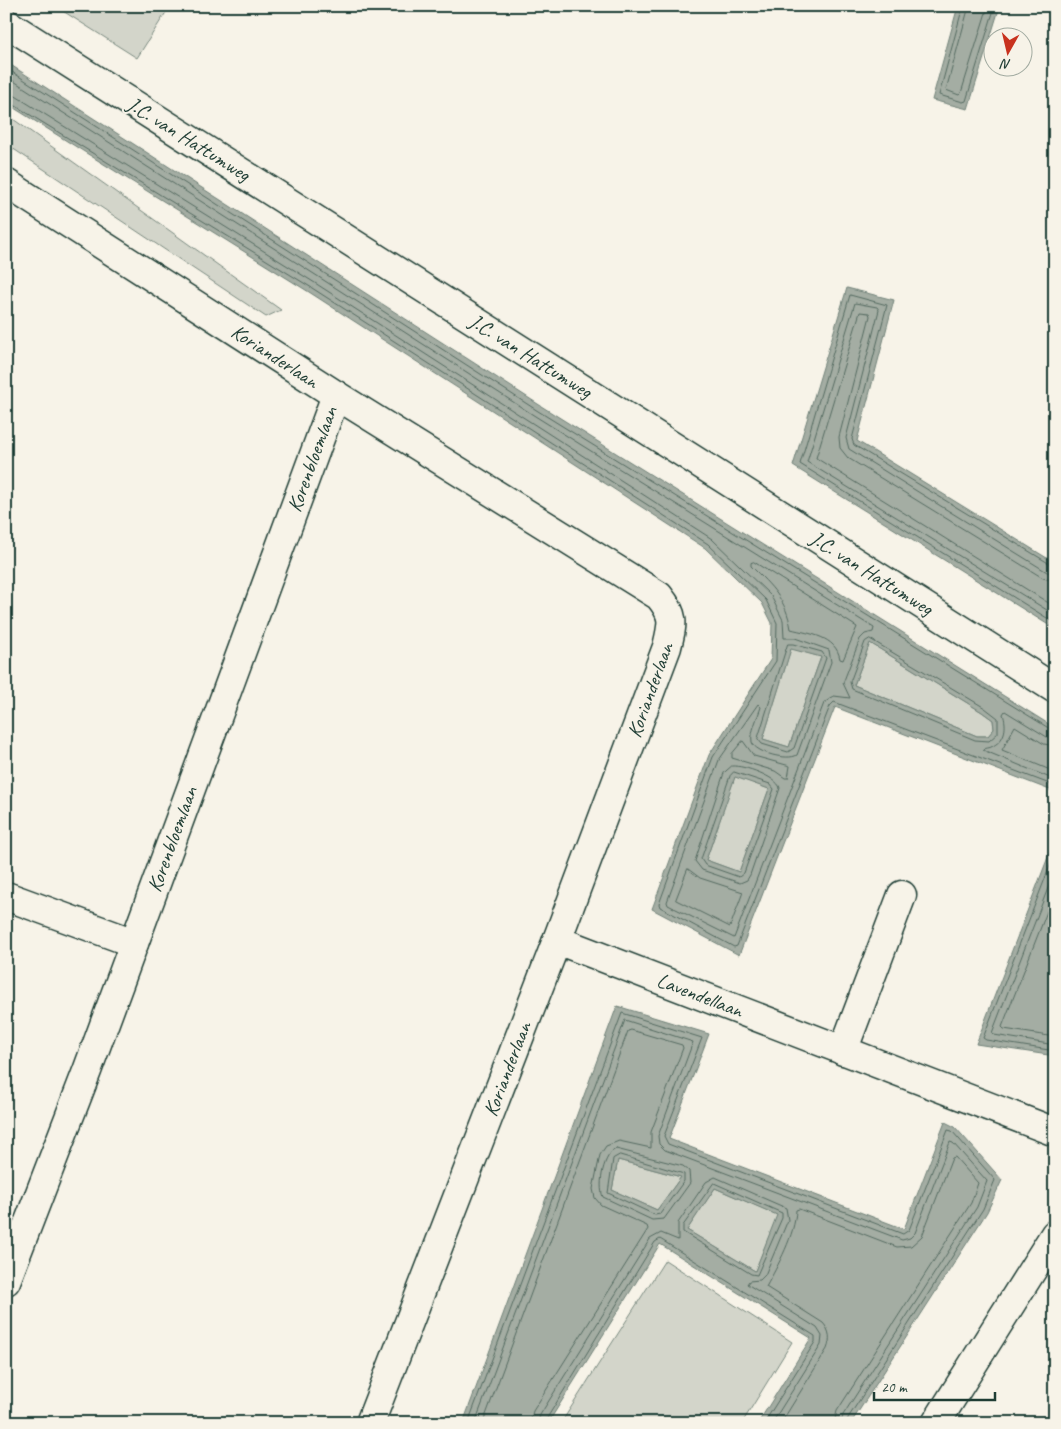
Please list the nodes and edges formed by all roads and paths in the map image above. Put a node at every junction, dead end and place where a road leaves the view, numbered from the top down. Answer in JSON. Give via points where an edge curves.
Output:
{"nodes":[{"id":1,"x":6,"y":23,"type":"edge"},
{"id":2,"x":6,"y":183,"type":"edge"},
{"id":3,"x":336,"y":395,"type":"junction"},
{"id":4,"x":1055,"y":689,"type":"edge"},
{"id":5,"x":902,"y":895,"type":"dead end"},
{"id":6,"x":6,"y":896,"type":"edge"},
{"id":7,"x":557,"y":940,"type":"junction"},
{"id":8,"x":134,"y":943,"type":"junction"},
{"id":9,"x":843,"y":1051,"type":"junction"},
{"id":10,"x":1055,"y":1132,"type":"edge"},
{"id":11,"x":1055,"y":1234,"type":"edge"},
{"id":12,"x":6,"y":1281,"type":"edge"},
{"id":13,"x":370,"y":1423,"type":"edge"},
{"id":14,"x":936,"y":1423,"type":"edge"}],
"edges":[{"from":1,"to":4,"type":"street","name":"J.C. van Hattumweg"},
{"from":2,"to":3,"type":"street","name":"Korianderlaan"},
{"from":3,"to":7,"type":"street","name":"Korianderlaan","via":[[659,596],[671,611],[667,647]]},
{"from":3,"to":8,"type":"street","name":"Korenbloemlaan"},
{"from":5,"to":9,"type":"street"},
{"from":6,"to":8,"type":"street"},
{"from":7,"to":9,"type":"street","name":"Lavendellaan"},
{"from":7,"to":13,"type":"street","name":"Korianderlaan"},
{"from":8,"to":12,"type":"street","name":"Korenbloemlaan"},
{"from":9,"to":10,"type":"street","name":"Lavendellaan"},
{"from":11,"to":14,"type":"street"}]}
